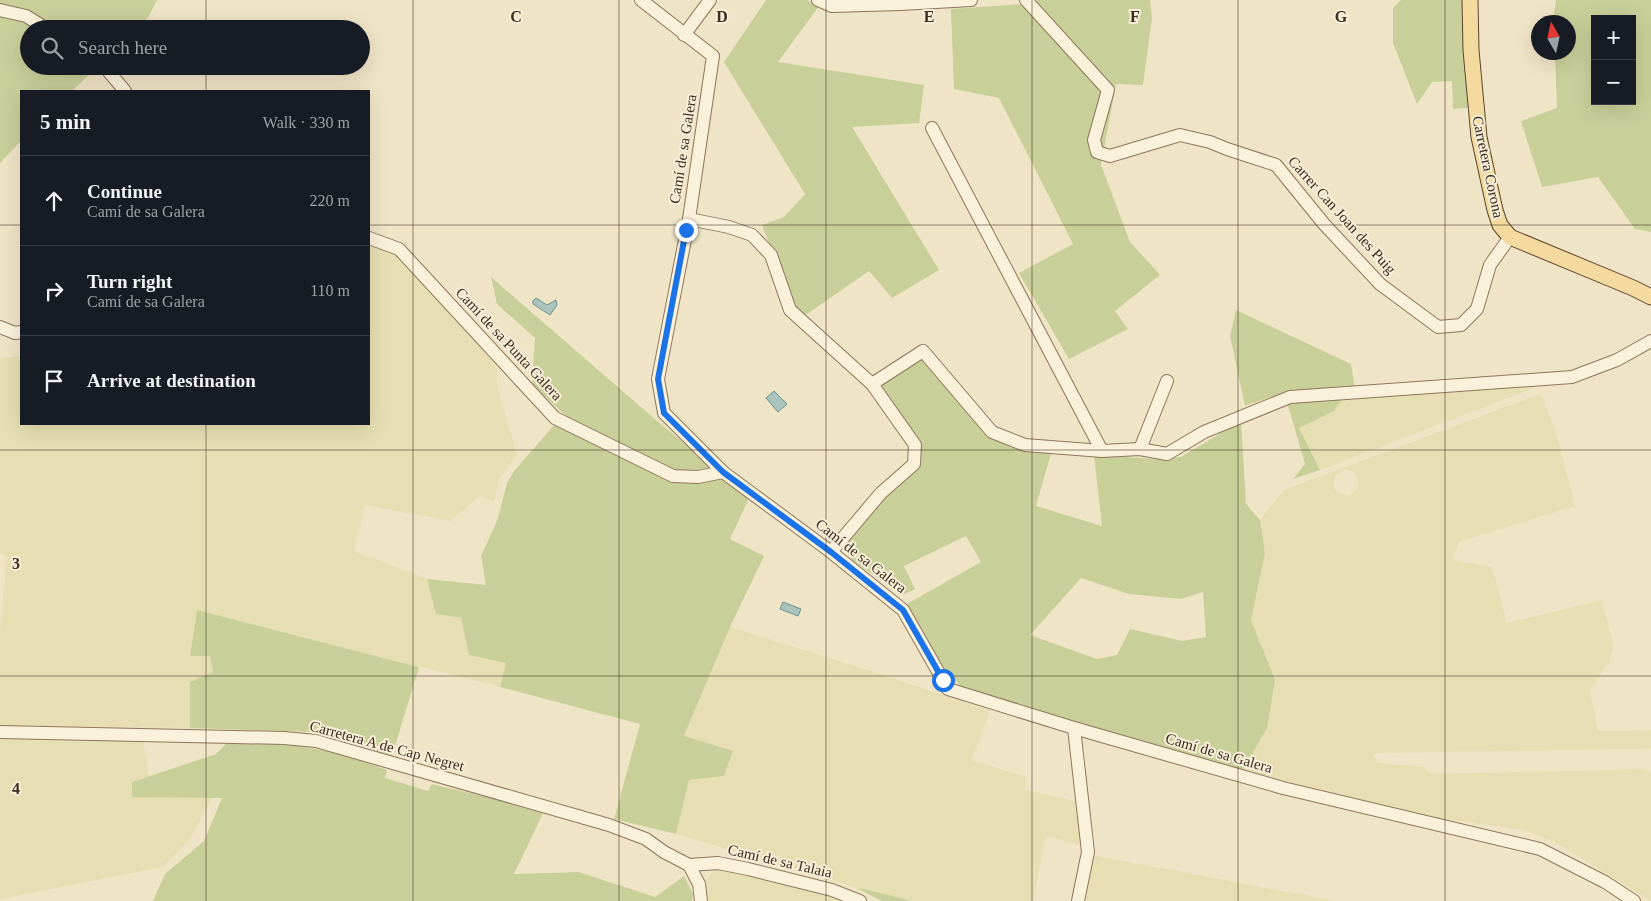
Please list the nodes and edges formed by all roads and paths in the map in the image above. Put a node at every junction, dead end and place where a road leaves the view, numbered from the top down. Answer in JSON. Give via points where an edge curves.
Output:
{"nodes":[{"id":1,"x":641,"y":0,"type":"edge"},
{"id":2,"x":710,"y":0,"type":"edge"},
{"id":3,"x":818,"y":0,"type":"edge"},
{"id":4,"x":971,"y":0,"type":"edge"},
{"id":5,"x":1026,"y":0,"type":"edge"},
{"id":6,"x":1470,"y":0,"type":"edge"},
{"id":7,"x":0,"y":10,"type":"edge"},
{"id":8,"x":32,"y":20,"type":"edge"},
{"id":9,"x":684,"y":34,"type":"junction"},
{"id":10,"x":112,"y":75,"type":"edge"},
{"id":11,"x":124,"y":90,"type":"edge"},
{"id":12,"x":932,"y":128,"type":"dead end"},
{"id":13,"x":688,"y":219,"type":"junction"},
{"id":14,"x":1510,"y":237,"type":"junction"},
{"id":15,"x":370,"y":238,"type":"edge"},
{"id":16,"x":1651,"y":297,"type":"edge"},
{"id":17,"x":0,"y":327,"type":"edge"},
{"id":18,"x":20,"y":332,"type":"edge"},
{"id":19,"x":1651,"y":341,"type":"edge"},
{"id":20,"x":1167,"y":381,"type":"dead end"},
{"id":21,"x":872,"y":384,"type":"junction"},
{"id":22,"x":1140,"y":449,"type":"junction"},
{"id":23,"x":1102,"y":451,"type":"junction"},
{"id":24,"x":723,"y":472,"type":"junction"},
{"id":25,"x":831,"y":552,"type":"junction"},
{"id":26,"x":1074,"y":728,"type":"junction"},
{"id":27,"x":0,"y":732,"type":"edge"},
{"id":28,"x":690,"y":865,"type":"junction"},
{"id":29,"x":701,"y":901,"type":"edge"},
{"id":30,"x":860,"y":901,"type":"edge"},
{"id":31,"x":1078,"y":901,"type":"edge"},
{"id":32,"x":1634,"y":901,"type":"edge"}],
"edges":[{"from":1,"to":9,"type":"street","name":"Camí de sa Galera"},
{"from":2,"to":9,"type":"street"},
{"from":3,"to":4,"type":"street","via":[[832,6]]},
{"from":5,"to":14,"type":"street","name":"Carrer Can Joan des Puig","via":[[1108,90],[1094,140],[1097,152],[1110,156],[1180,135],[1276,165],[1324,224],[1380,284],[1438,327],[1461,325],[1477,309],[1490,265]]},
{"from":6,"to":14,"type":"main road","name":"Carretera Corona","via":[[1479,138],[1495,210]]},
{"from":7,"to":8,"type":"street"},
{"from":9,"to":13,"type":"street","name":"Camí de sa Galera","via":[[713,56]]},
{"from":10,"to":11,"type":"street"},
{"from":12,"to":23,"type":"street"},
{"from":13,"to":21,"type":"street","via":[[752,235],[771,255],[790,310]]},
{"from":13,"to":24,"type":"street","name":"Camí de sa Galera","via":[[658,379],[664,413]]},
{"from":14,"to":16,"type":"main road","name":"Carretera Corona"},
{"from":15,"to":24,"type":"street","name":"Camí de sa Punta Galera","via":[[399,249],[555,418],[673,476],[698,477]]},
{"from":17,"to":18,"type":"street"},
{"from":19,"to":22,"type":"street","via":[[1617,360],[1572,376],[1290,397],[1204,432],[1167,454]]},
{"from":20,"to":22,"type":"street"},
{"from":21,"to":23,"type":"street","via":[[923,351],[992,432],[1025,445]]},
{"from":21,"to":25,"type":"street","via":[[915,445],[914,464],[882,493]]},
{"from":22,"to":23,"type":"street"},
{"from":24,"to":25,"type":"street","name":"Camí de sa Galera"},
{"from":25,"to":26,"type":"street","name":"Camí de sa Galera","via":[[903,610],[948,689]]},
{"from":26,"to":31,"type":"street","via":[[1088,852]]},
{"from":26,"to":32,"type":"street","name":"Camí de sa Galera","via":[[1283,788],[1540,849],[1605,882]]},
{"from":27,"to":28,"type":"street","name":"Carretera A de Cap Negret","via":[[316,741],[609,824],[646,839]]},
{"from":28,"to":29,"type":"street"},
{"from":28,"to":30,"type":"street","name":"Camí de sa Talaia","via":[[718,863],[748,869],[832,890]]}]}
